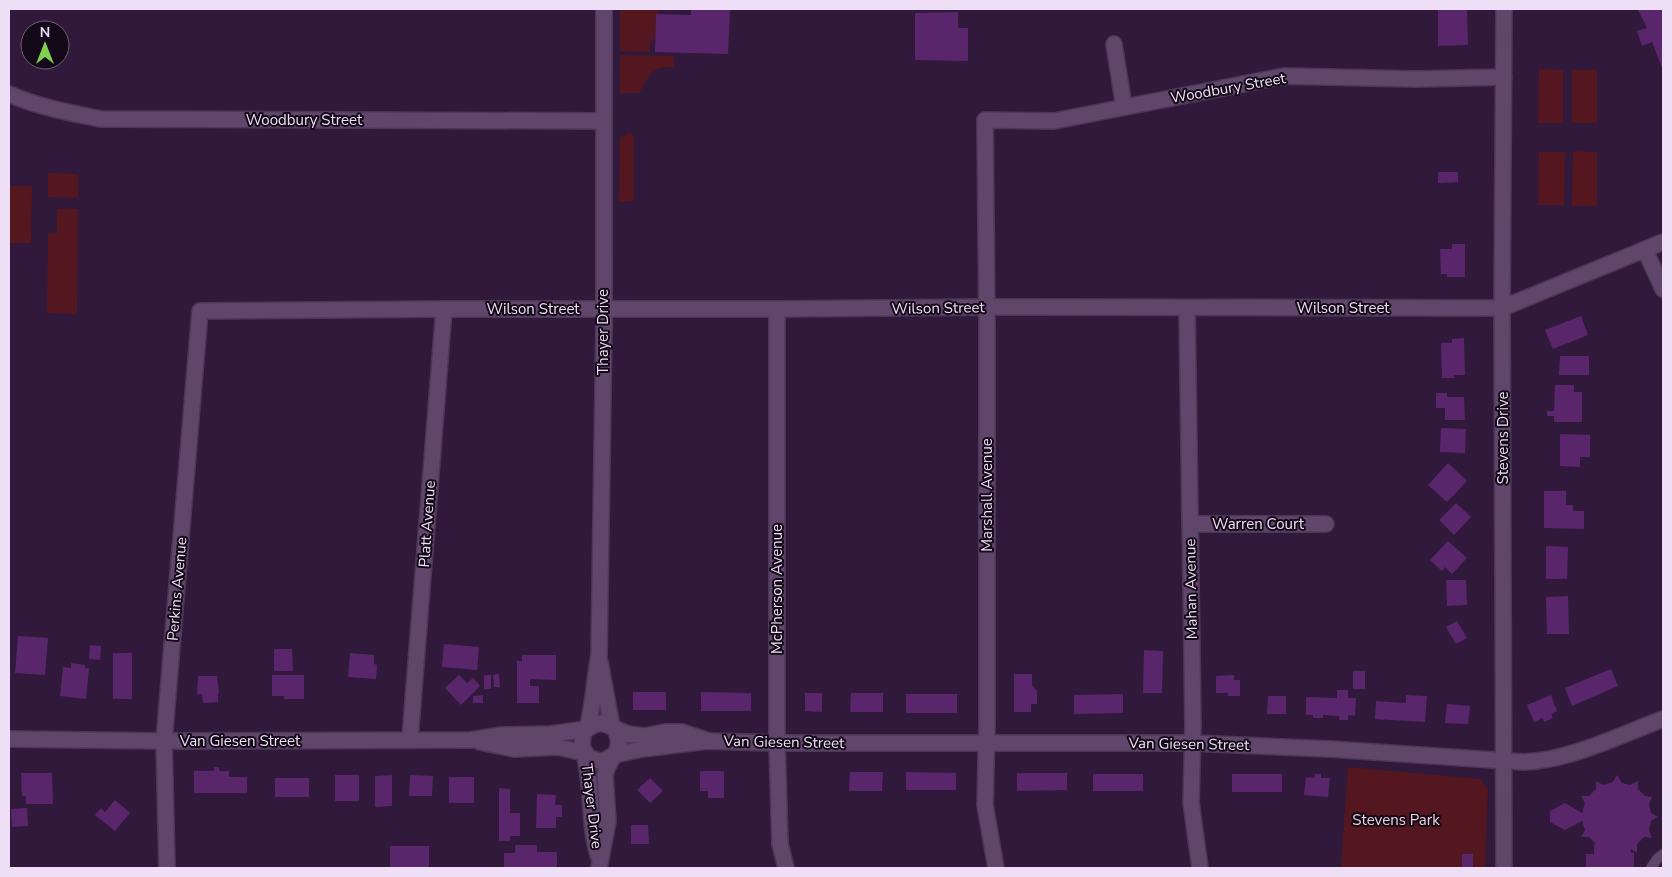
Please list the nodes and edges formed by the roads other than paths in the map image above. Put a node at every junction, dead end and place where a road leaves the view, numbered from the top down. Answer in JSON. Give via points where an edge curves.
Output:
{"nodes":[{"id":1,"x":604,"y":9,"type":"edge"},
{"id":2,"x":1504,"y":9,"type":"edge"},
{"id":3,"x":1114,"y":44,"type":"dead end"},
{"id":4,"x":1504,"y":77,"type":"junction"},
{"id":5,"x":9,"y":94,"type":"edge"},
{"id":6,"x":1124,"y":107,"type":"junction"},
{"id":7,"x":985,"y":120,"type":"joint"},
{"id":8,"x":603,"y":121,"type":"junction"},
{"id":9,"x":1663,"y":242,"type":"edge"},
{"id":10,"x":1645,"y":250,"type":"junction"},
{"id":11,"x":1663,"y":289,"type":"edge"},
{"id":12,"x":987,"y":307,"type":"junction"},
{"id":13,"x":1187,"y":308,"type":"junction"},
{"id":14,"x":1502,"y":308,"type":"junction"},
{"id":15,"x":444,"y":309,"type":"junction"},
{"id":16,"x":604,"y":309,"type":"junction"},
{"id":17,"x":777,"y":310,"type":"junction"},
{"id":18,"x":200,"y":311,"type":"joint"},
{"id":19,"x":1190,"y":524,"type":"junction"},
{"id":20,"x":1326,"y":524,"type":"dead end"},
{"id":21,"x":599,"y":655,"type":"junction"},
{"id":22,"x":1663,"y":719,"type":"edge"},
{"id":23,"x":612,"y":727,"type":"junction"},
{"id":24,"x":586,"y":728,"type":"junction"},
{"id":25,"x":9,"y":739,"type":"edge"},
{"id":26,"x":410,"y":739,"type":"junction"},
{"id":27,"x":471,"y":740,"type":"junction"},
{"id":28,"x":164,"y":741,"type":"junction"},
{"id":29,"x":707,"y":741,"type":"junction"},
{"id":30,"x":777,"y":743,"type":"junction"},
{"id":31,"x":987,"y":743,"type":"junction"},
{"id":32,"x":1192,"y":743,"type":"junction"},
{"id":33,"x":584,"y":753,"type":"junction"},
{"id":34,"x":614,"y":755,"type":"junction"},
{"id":35,"x":1504,"y":761,"type":"junction"},
{"id":36,"x":1663,"y":854,"type":"edge"},
{"id":37,"x":599,"y":864,"type":"edge"},
{"id":38,"x":167,"y":868,"type":"edge"},
{"id":39,"x":786,"y":868,"type":"edge"},
{"id":40,"x":996,"y":868,"type":"edge"},
{"id":41,"x":1200,"y":868,"type":"edge"},
{"id":42,"x":1504,"y":868,"type":"edge"},
{"id":43,"x":1651,"y":868,"type":"edge"}],
"edges":[{"from":1,"to":8,"type":"street","name":"Thayer Drive"},
{"from":2,"to":4,"type":"street","name":"Stevens Drive"},
{"from":3,"to":6,"type":"street"},
{"from":4,"to":6,"type":"street","name":"Woodbury Street","via":[[1284,76]]},
{"from":4,"to":14,"type":"street","name":"Stevens Drive"},
{"from":5,"to":8,"type":"street","name":"Woodbury Street","via":[[62,112],[101,119]]},
{"from":6,"to":7,"type":"street","name":"Woodbury Street","via":[[1054,121]]},
{"from":7,"to":12,"type":"street","name":"Marshall Avenue"},
{"from":8,"to":16,"type":"street","name":"Thayer Drive"},
{"from":9,"to":10,"type":"street","name":"Wilson Street"},
{"from":10,"to":11,"type":"street"},
{"from":10,"to":14,"type":"street","name":"Wilson Street"},
{"from":12,"to":13,"type":"street","name":"Wilson Street"},
{"from":12,"to":17,"type":"street","name":"Wilson Street"},
{"from":12,"to":31,"type":"street","name":"Marshall Avenue"},
{"from":13,"to":14,"type":"street","name":"Wilson Street"},
{"from":13,"to":19,"type":"street","name":"Mahan Avenue"},
{"from":14,"to":35,"type":"street","name":"Stevens Drive"},
{"from":15,"to":16,"type":"street","name":"Wilson Street"},
{"from":15,"to":18,"type":"street","name":"Wilson Street"},
{"from":15,"to":26,"type":"street","name":"Platt Avenue"},
{"from":16,"to":17,"type":"street","name":"Wilson Street"},
{"from":16,"to":21,"type":"street","name":"Thayer Drive"},
{"from":17,"to":30,"type":"street","name":"McPherson Avenue"},
{"from":18,"to":28,"type":"street","name":"Perkins Avenue"},
{"from":19,"to":20,"type":"street","name":"Warren Court"},
{"from":19,"to":32,"type":"street","name":"Mahan Avenue"},
{"from":21,"to":23,"type":"street","name":"Thayer Drive"},
{"from":21,"to":24,"type":"street","name":"Thayer Drive"},
{"from":22,"to":35,"type":"street","name":"Van Giesen Street","via":[[1558,758],[1536,762]]},
{"from":23,"to":24,"type":"street","via":[[602,723]]},
{"from":23,"to":29,"type":"street","name":"Van Giesen Street","via":[[644,736],[682,732]]},
{"from":23,"to":34,"type":"street","via":[[619,742]]},
{"from":24,"to":27,"type":"street","name":"Van Giesen Street"},
{"from":24,"to":33,"type":"street","via":[[581,740]]},
{"from":25,"to":28,"type":"street","name":"Van Giesen Street"},
{"from":26,"to":27,"type":"street","name":"Van Giesen Street"},
{"from":26,"to":28,"type":"street","name":"Van Giesen Street"},
{"from":27,"to":33,"type":"street","name":"Van Giesen Street","via":[[514,749],[558,747]]},
{"from":28,"to":38,"type":"street","name":"Perkins Avenue"},
{"from":29,"to":30,"type":"street","name":"Van Giesen Street"},
{"from":29,"to":34,"type":"street","name":"Van Giesen Street"},
{"from":30,"to":31,"type":"street","name":"Van Giesen Street"},
{"from":30,"to":39,"type":"street","name":"McPherson Avenue","via":[[780,844]]},
{"from":31,"to":32,"type":"street","name":"Van Giesen Street"},
{"from":31,"to":40,"type":"street","name":"Marshall Avenue","via":[[985,805]]},
{"from":32,"to":35,"type":"street","name":"Van Giesen Street"},
{"from":32,"to":41,"type":"street","name":"Mahan Avenue","via":[[1191,802]]},
{"from":33,"to":34,"type":"street","via":[[598,761]]},
{"from":33,"to":37,"type":"street","name":"Thayer Drive"},
{"from":34,"to":37,"type":"street","name":"Thayer Drive","via":[[605,776],[608,821]]},
{"from":35,"to":42,"type":"street","name":"Stevens Drive"},
{"from":36,"to":43,"type":"lane"}]}
